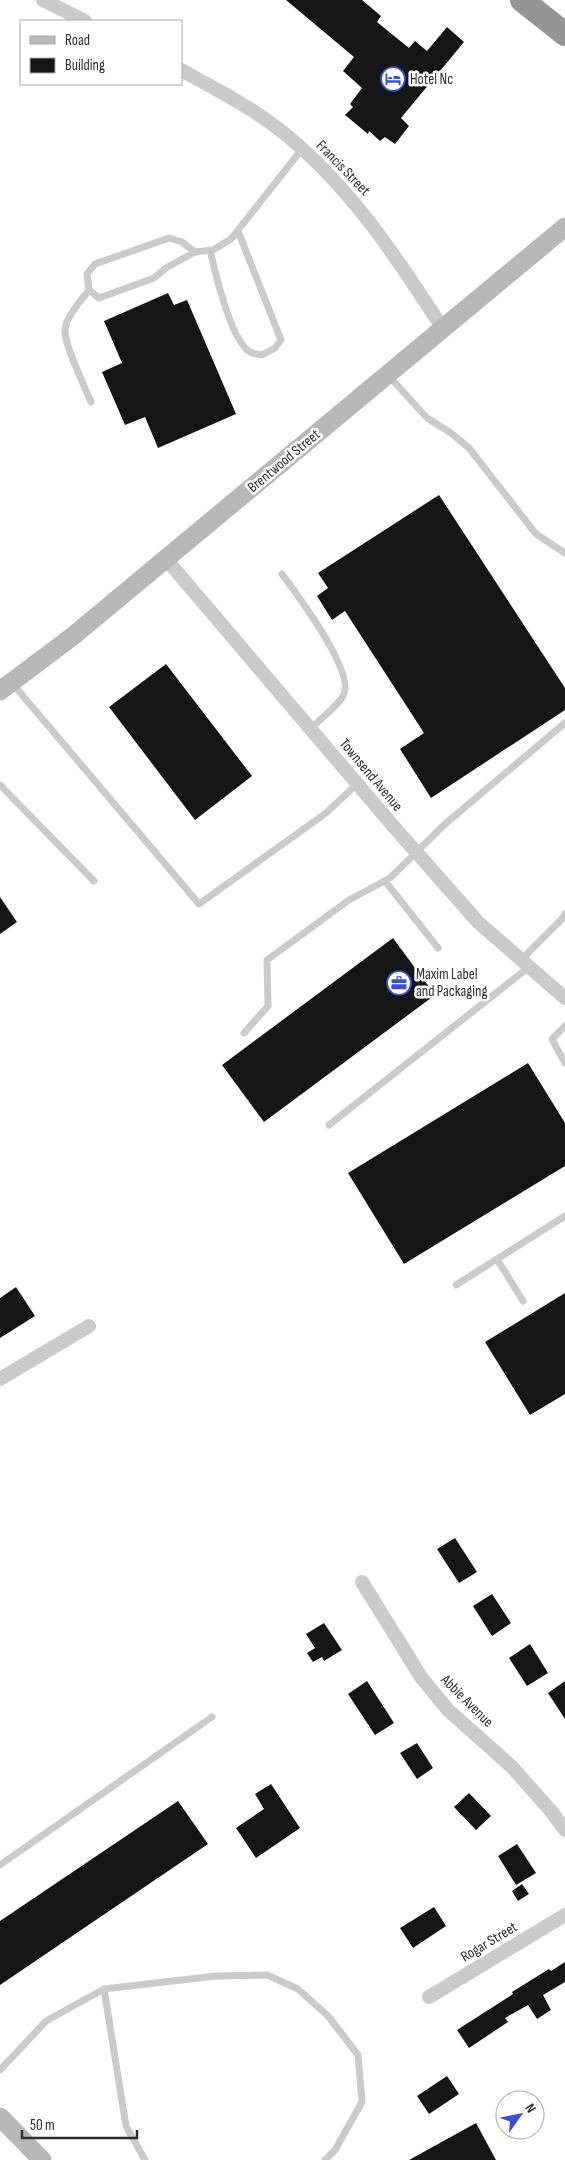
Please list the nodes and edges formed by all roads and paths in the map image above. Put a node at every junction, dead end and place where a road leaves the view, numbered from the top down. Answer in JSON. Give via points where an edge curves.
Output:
{"nodes":[{"id":1,"x":43,"y":0,"type":"edge"},
{"id":2,"x":522,"y":0,"type":"edge"},
{"id":3,"x":83,"y":20,"type":"edge"},
{"id":4,"x":565,"y":34,"type":"edge"},
{"id":5,"x":182,"y":71,"type":"edge"},
{"id":6,"x":302,"y":149,"type":"junction"},
{"id":7,"x":565,"y":227,"type":"edge"},
{"id":8,"x":238,"y":231,"type":"junction"},
{"id":9,"x":210,"y":250,"type":"junction"},
{"id":10,"x":195,"y":252,"type":"junction"},
{"id":11,"x":89,"y":290,"type":"junction"},
{"id":12,"x":443,"y":329,"type":"junction"},
{"id":13,"x":388,"y":375,"type":"junction"},
{"id":14,"x":91,"y":402,"type":"dead end"},
{"id":15,"x":565,"y":553,"type":"edge"},
{"id":16,"x":166,"y":560,"type":"junction"},
{"id":17,"x":282,"y":574,"type":"dead end"},
{"id":18,"x":6,"y":687,"type":"edge"},
{"id":19,"x":565,"y":723,"type":"edge"},
{"id":20,"x":310,"y":729,"type":"junction"},
{"id":21,"x":357,"y":784,"type":"junction"},
{"id":22,"x":0,"y":785,"type":"edge"},
{"id":23,"x":416,"y":852,"type":"junction"},
{"id":24,"x":94,"y":881,"type":"dead end"},
{"id":25,"x":385,"y":881,"type":"junction"},
{"id":26,"x":565,"y":914,"type":"edge"},
{"id":27,"x":438,"y":948,"type":"dead end"},
{"id":28,"x":525,"y":963,"type":"junction"},
{"id":29,"x":565,"y":998,"type":"edge"},
{"id":30,"x":565,"y":1026,"type":"edge"},
{"id":31,"x":244,"y":1033,"type":"dead end"},
{"id":32,"x":565,"y":1063,"type":"edge"},
{"id":33,"x":329,"y":1125,"type":"dead end"},
{"id":34,"x":565,"y":1216,"type":"edge"},
{"id":35,"x":497,"y":1259,"type":"junction"},
{"id":36,"x":456,"y":1285,"type":"dead end"},
{"id":37,"x":523,"y":1301,"type":"dead end"},
{"id":38,"x":89,"y":1326,"type":"dead end"},
{"id":39,"x":0,"y":1379,"type":"edge"},
{"id":40,"x":362,"y":1582,"type":"dead end"},
{"id":41,"x":212,"y":1717,"type":"dead end"},
{"id":42,"x":565,"y":1830,"type":"edge"},
{"id":43,"x":0,"y":1865,"type":"edge"},
{"id":44,"x":565,"y":1915,"type":"edge"},
{"id":45,"x":104,"y":1989,"type":"junction"},
{"id":46,"x":429,"y":1997,"type":"dead end"},
{"id":47,"x":0,"y":2070,"type":"edge"},
{"id":48,"x":0,"y":2117,"type":"edge"},
{"id":49,"x":42,"y":2160,"type":"edge"},
{"id":50,"x":145,"y":2160,"type":"edge"},
{"id":51,"x":325,"y":2160,"type":"edge"}],
"edges":[{"from":1,"to":3,"type":"street"},
{"from":2,"to":4,"type":"highway"},
{"from":5,"to":6,"type":"street","name":"Francis Street","via":[[248,108]]},
{"from":6,"to":8,"type":"lane"},
{"from":6,"to":12,"type":"street","name":"Francis Street","via":[[360,210],[404,268]]},
{"from":7,"to":12,"type":"main road","name":"Brentwood Street"},
{"from":8,"to":9,"type":"lane","via":[[231,239]]},
{"from":8,"to":9,"type":"lane","via":[[281,340],[275,348],[262,355],[250,352],[240,339],[220,294]]},
{"from":9,"to":10,"type":"lane"},
{"from":10,"to":11,"type":"lane","via":[[137,286],[99,298]]},
{"from":10,"to":11,"type":"lane","via":[[182,242],[168,238],[95,264],[87,274]]},
{"from":11,"to":14,"type":"lane","via":[[65,329]]},
{"from":12,"to":13,"type":"main road","name":"Brentwood Street"},
{"from":13,"to":15,"type":"lane","via":[[427,418],[469,448],[536,534]]},
{"from":13,"to":16,"type":"main road","name":"Brentwood Street"},
{"from":16,"to":18,"type":"main road","name":"Brentwood Street"},
{"from":16,"to":20,"type":"street","name":"Townsend Avenue"},
{"from":17,"to":20,"type":"lane","via":[[330,642],[345,684],[344,696]]},
{"from":18,"to":21,"type":"lane","via":[[199,904],[326,813]]},
{"from":19,"to":23,"type":"lane"},
{"from":20,"to":21,"type":"street","name":"Townsend Avenue"},
{"from":21,"to":23,"type":"street","name":"Townsend Avenue"},
{"from":22,"to":24,"type":"lane"},
{"from":23,"to":25,"type":"lane"},
{"from":23,"to":28,"type":"street","name":"Townsend Avenue","via":[[478,922]]},
{"from":25,"to":27,"type":"lane"},
{"from":25,"to":31,"type":"lane","via":[[349,900],[267,960],[268,1006]]},
{"from":26,"to":28,"type":"lane"},
{"from":28,"to":29,"type":"street","name":"Townsend Avenue"},
{"from":28,"to":33,"type":"lane"},
{"from":30,"to":32,"type":"lane","via":[[552,1039]]},
{"from":34,"to":35,"type":"lane"},
{"from":35,"to":36,"type":"lane"},
{"from":35,"to":37,"type":"lane"},
{"from":38,"to":39,"type":"street"},
{"from":40,"to":42,"type":"street","name":"Abbie Avenue","via":[[421,1677],[448,1710],[512,1767]]},
{"from":41,"to":43,"type":"lane"},
{"from":44,"to":46,"type":"street","name":"Rogar Street"},
{"from":45,"to":47,"type":"lane","via":[[46,2021]]},
{"from":45,"to":50,"type":"lane","via":[[126,2126]]},
{"from":45,"to":51,"type":"lane","via":[[216,1976],[267,1974],[298,1989],[328,2016],[358,2056],[362,2102],[336,2150]]},
{"from":48,"to":49,"type":"main road"}]}
